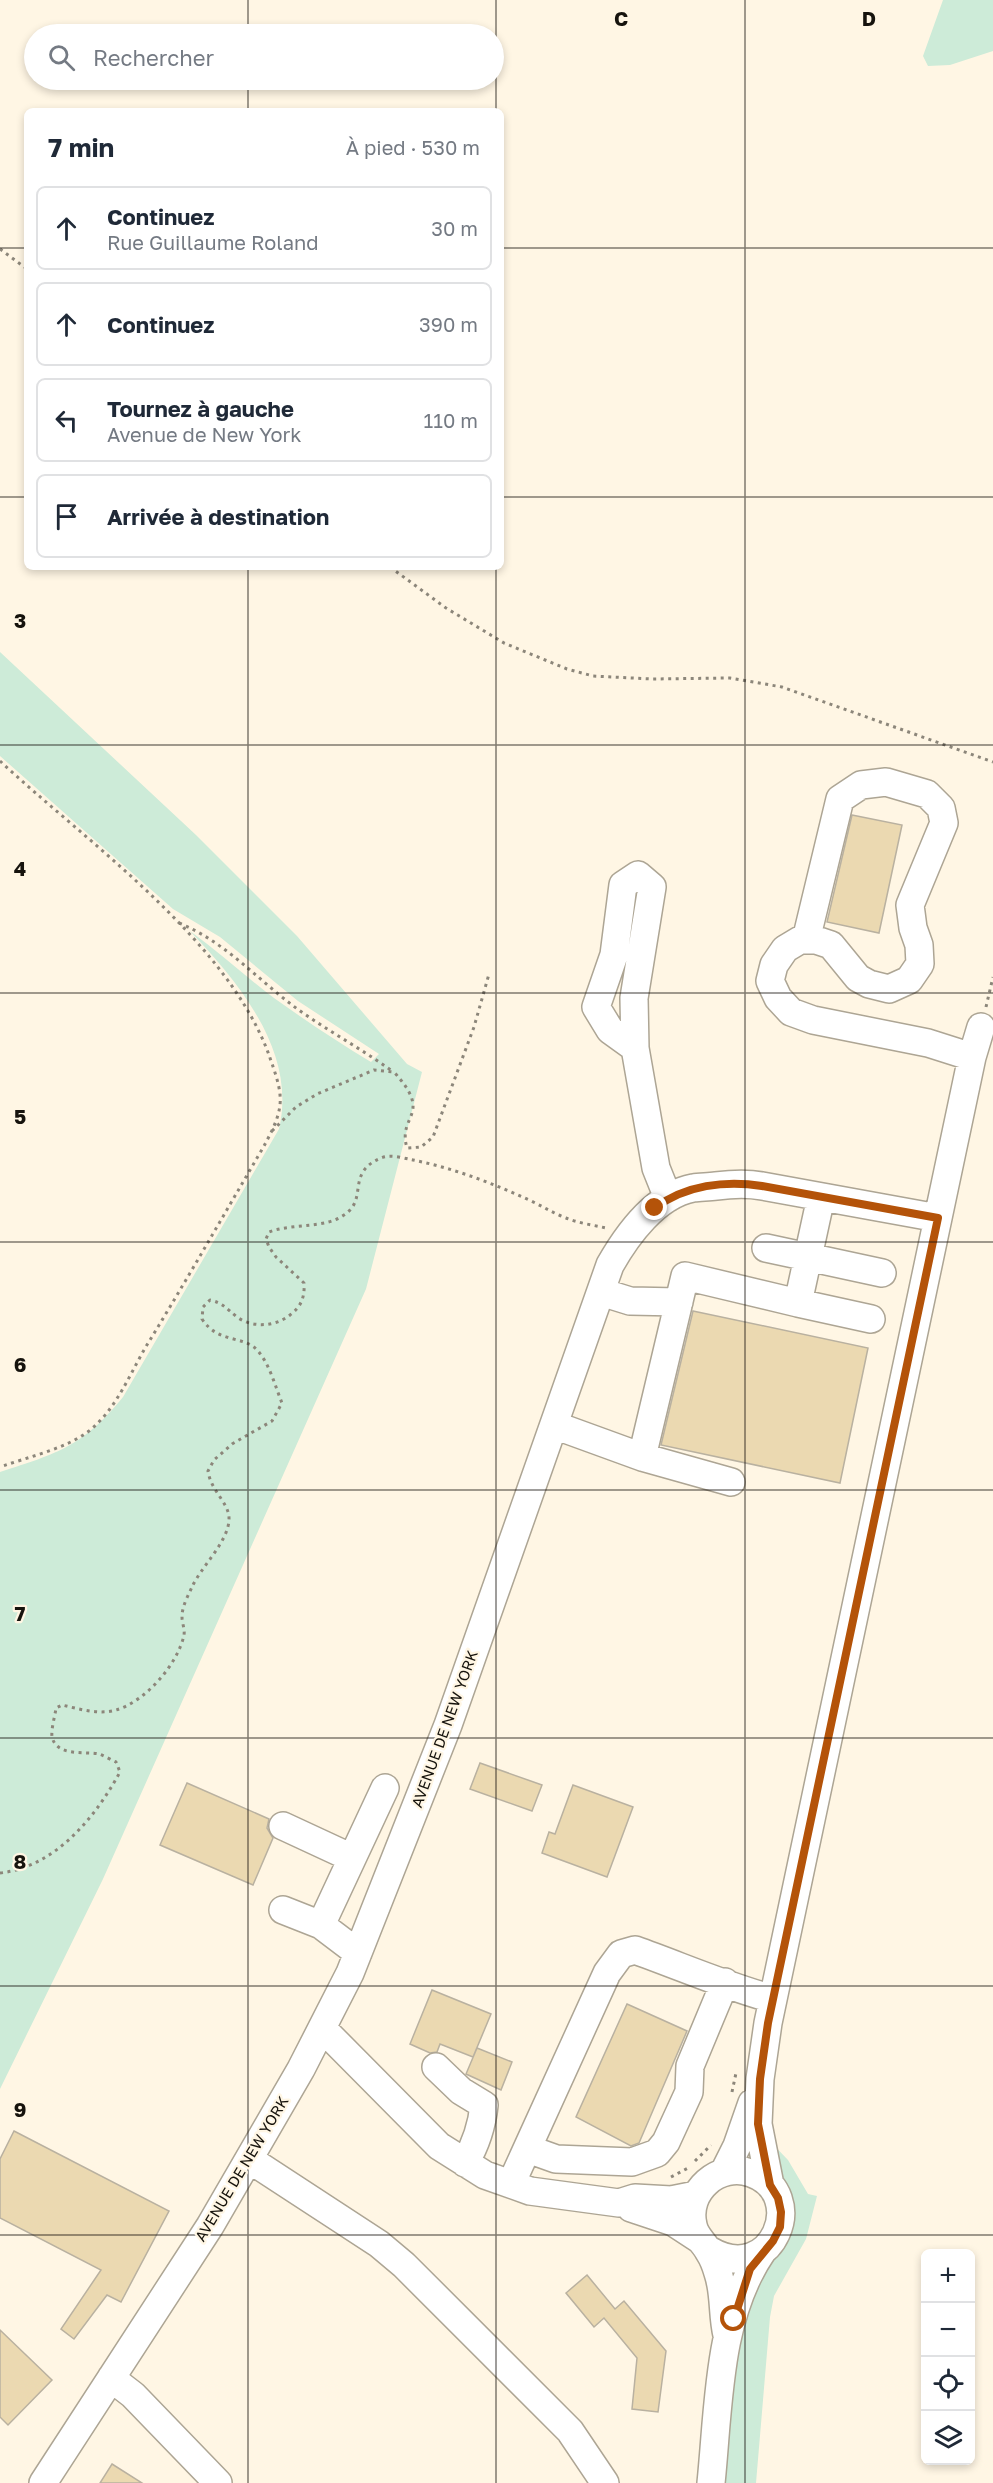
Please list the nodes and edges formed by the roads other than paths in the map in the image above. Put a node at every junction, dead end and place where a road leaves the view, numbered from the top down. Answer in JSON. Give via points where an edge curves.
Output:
{"nodes":[{"id":1,"x":806,"y":940,"type":"junction"},
{"id":2,"x":981,"y":1027,"type":"road end"},
{"id":3,"x":635,"y":1048,"type":"junction"},
{"id":4,"x":972,"y":1057,"type":"junction"},
{"id":5,"x":821,"y":1197,"type":"junction"},
{"id":6,"x":668,"y":1198,"type":"junction"},
{"id":7,"x":938,"y":1218,"type":"junction"},
{"id":8,"x":765,"y":1248,"type":"dead end"},
{"id":9,"x":808,"y":1258,"type":"junction"},
{"id":10,"x":882,"y":1273,"type":"dead end"},
{"id":11,"x":601,"y":1292,"type":"junction"},
{"id":12,"x":679,"y":1302,"type":"junction"},
{"id":13,"x":798,"y":1303,"type":"junction"},
{"id":14,"x":872,"y":1319,"type":"dead end"},
{"id":15,"x":554,"y":1425,"type":"junction"},
{"id":16,"x":642,"y":1457,"type":"junction"},
{"id":17,"x":732,"y":1482,"type":"dead end"},
{"id":18,"x":385,"y":1788,"type":"dead end"},
{"id":19,"x":283,"y":1826,"type":"dead end"},
{"id":20,"x":352,"y":1858,"type":"junction"},
{"id":21,"x":283,"y":1910,"type":"dead end"},
{"id":22,"x":321,"y":1925,"type":"junction"},
{"id":23,"x":358,"y":1953,"type":"junction"},
{"id":24,"x":725,"y":1982,"type":"junction"},
{"id":25,"x":773,"y":1999,"type":"junction"},
{"id":26,"x":322,"y":2028,"type":"junction"},
{"id":27,"x":436,"y":2067,"type":"dead end"},
{"id":28,"x":749,"y":2072,"type":"junction"},
{"id":29,"x":528,"y":2149,"type":"junction"},
{"id":30,"x":249,"y":2159,"type":"junction"},
{"id":31,"x":465,"y":2163,"type":"junction"},
{"id":32,"x":724,"y":2172,"type":"junction"},
{"id":33,"x":511,"y":2184,"type":"junction"},
{"id":34,"x":770,"y":2185,"type":"junction"},
{"id":35,"x":683,"y":2197,"type":"junction"},
{"id":36,"x":619,"y":2203,"type":"junction"},
{"id":37,"x":704,"y":2245,"type":"junction"},
{"id":38,"x":762,"y":2252,"type":"junction"},
{"id":39,"x":727,"y":2336,"type":"junction"},
{"id":40,"x":111,"y":2378,"type":"junction"},
{"id":41,"x":43,"y":2483,"type":"edge"},
{"id":42,"x":218,"y":2483,"type":"edge"},
{"id":43,"x":604,"y":2483,"type":"edge"},
{"id":44,"x":711,"y":2483,"type":"edge"}],
"edges":[{"from":1,"to":1,"type":"street","via":[[831,945],[858,978],[868,984],[889,989],[909,980],[920,964],[920,945],[910,905],[944,823],[941,808],[927,794],[886,782],[861,785],[840,799]]},
{"from":1,"to":4,"type":"street","via":[[784,949],[770,981],[778,998],[792,1012]]},
{"from":2,"to":4,"type":"street"},
{"from":3,"to":3,"type":"street","via":[[634,998],[652,887],[638,875],[623,885],[614,956],[596,1007],[610,1030]]},
{"from":3,"to":6,"type":"street","via":[[656,1168]]},
{"from":4,"to":7,"type":"street"},
{"from":5,"to":6,"type":"street","name":"AVENUE DE NEW YORK","via":[[738,1184],[691,1188]]},
{"from":5,"to":7,"type":"street","name":"AVENUE DE NEW YORK"},
{"from":5,"to":9,"type":"street"},
{"from":6,"to":11,"type":"street","name":"AVENUE DE NEW YORK","via":[[628,1237],[610,1265]]},
{"from":7,"to":25,"type":"street"},
{"from":8,"to":9,"type":"street"},
{"from":9,"to":10,"type":"street"},
{"from":9,"to":13,"type":"street"},
{"from":11,"to":12,"type":"street","via":[[630,1301]]},
{"from":11,"to":15,"type":"street","name":"AVENUE DE NEW YORK"},
{"from":12,"to":13,"type":"street","via":[[685,1276]]},
{"from":12,"to":16,"type":"street"},
{"from":13,"to":14,"type":"street"},
{"from":15,"to":16,"type":"street"},
{"from":15,"to":23,"type":"street","name":"AVENUE DE NEW YORK","via":[[447,1725]]},
{"from":16,"to":17,"type":"street"},
{"from":18,"to":20,"type":"street"},
{"from":19,"to":20,"type":"street"},
{"from":20,"to":22,"type":"street"},
{"from":21,"to":22,"type":"street"},
{"from":22,"to":23,"type":"street"},
{"from":23,"to":26,"type":"street","name":"AVENUE DE NEW YORK"},
{"from":24,"to":25,"type":"street"},
{"from":24,"to":29,"type":"street","via":[[690,2066],[689,2092],[657,2153],[632,2162],[556,2159]]},
{"from":24,"to":29,"type":"street","via":[[635,1950],[621,1954],[607,1974]]},
{"from":25,"to":28,"type":"street"},
{"from":26,"to":30,"type":"street","name":"AVENUE DE NEW YORK"},
{"from":26,"to":31,"type":"street","via":[[439,2146]]},
{"from":27,"to":31,"type":"street","via":[[461,2091],[484,2105],[482,2124]]},
{"from":28,"to":32,"type":"street","via":[[737,2146]]},
{"from":28,"to":34,"type":"street"},
{"from":29,"to":33,"type":"street"},
{"from":30,"to":40,"type":"street","name":"AVENUE DE NEW YORK"},
{"from":30,"to":43,"type":"street","via":[[379,2244],[404,2265],[570,2431]]},
{"from":31,"to":33,"type":"street"},
{"from":32,"to":34,"type":"street","via":[[754,2174]]},
{"from":32,"to":35,"type":"street"},
{"from":33,"to":36,"type":"street","via":[[530,2191]]},
{"from":34,"to":38,"type":"street","via":[[778,2198],[780,2220],[773,2241]]},
{"from":35,"to":36,"type":"street","via":[[634,2198]]},
{"from":35,"to":37,"type":"street"},
{"from":36,"to":37,"type":"street","via":[[673,2222]]},
{"from":37,"to":38,"type":"street","via":[[730,2259],[741,2260]]},
{"from":37,"to":39,"type":"street","via":[[722,2289]]},
{"from":38,"to":39,"type":"street","via":[[750,2269]]},
{"from":39,"to":44,"type":"street"},
{"from":40,"to":41,"type":"street","name":"AVENUE DE NEW YORK"},
{"from":40,"to":42,"type":"street","via":[[133,2395]]}]}
